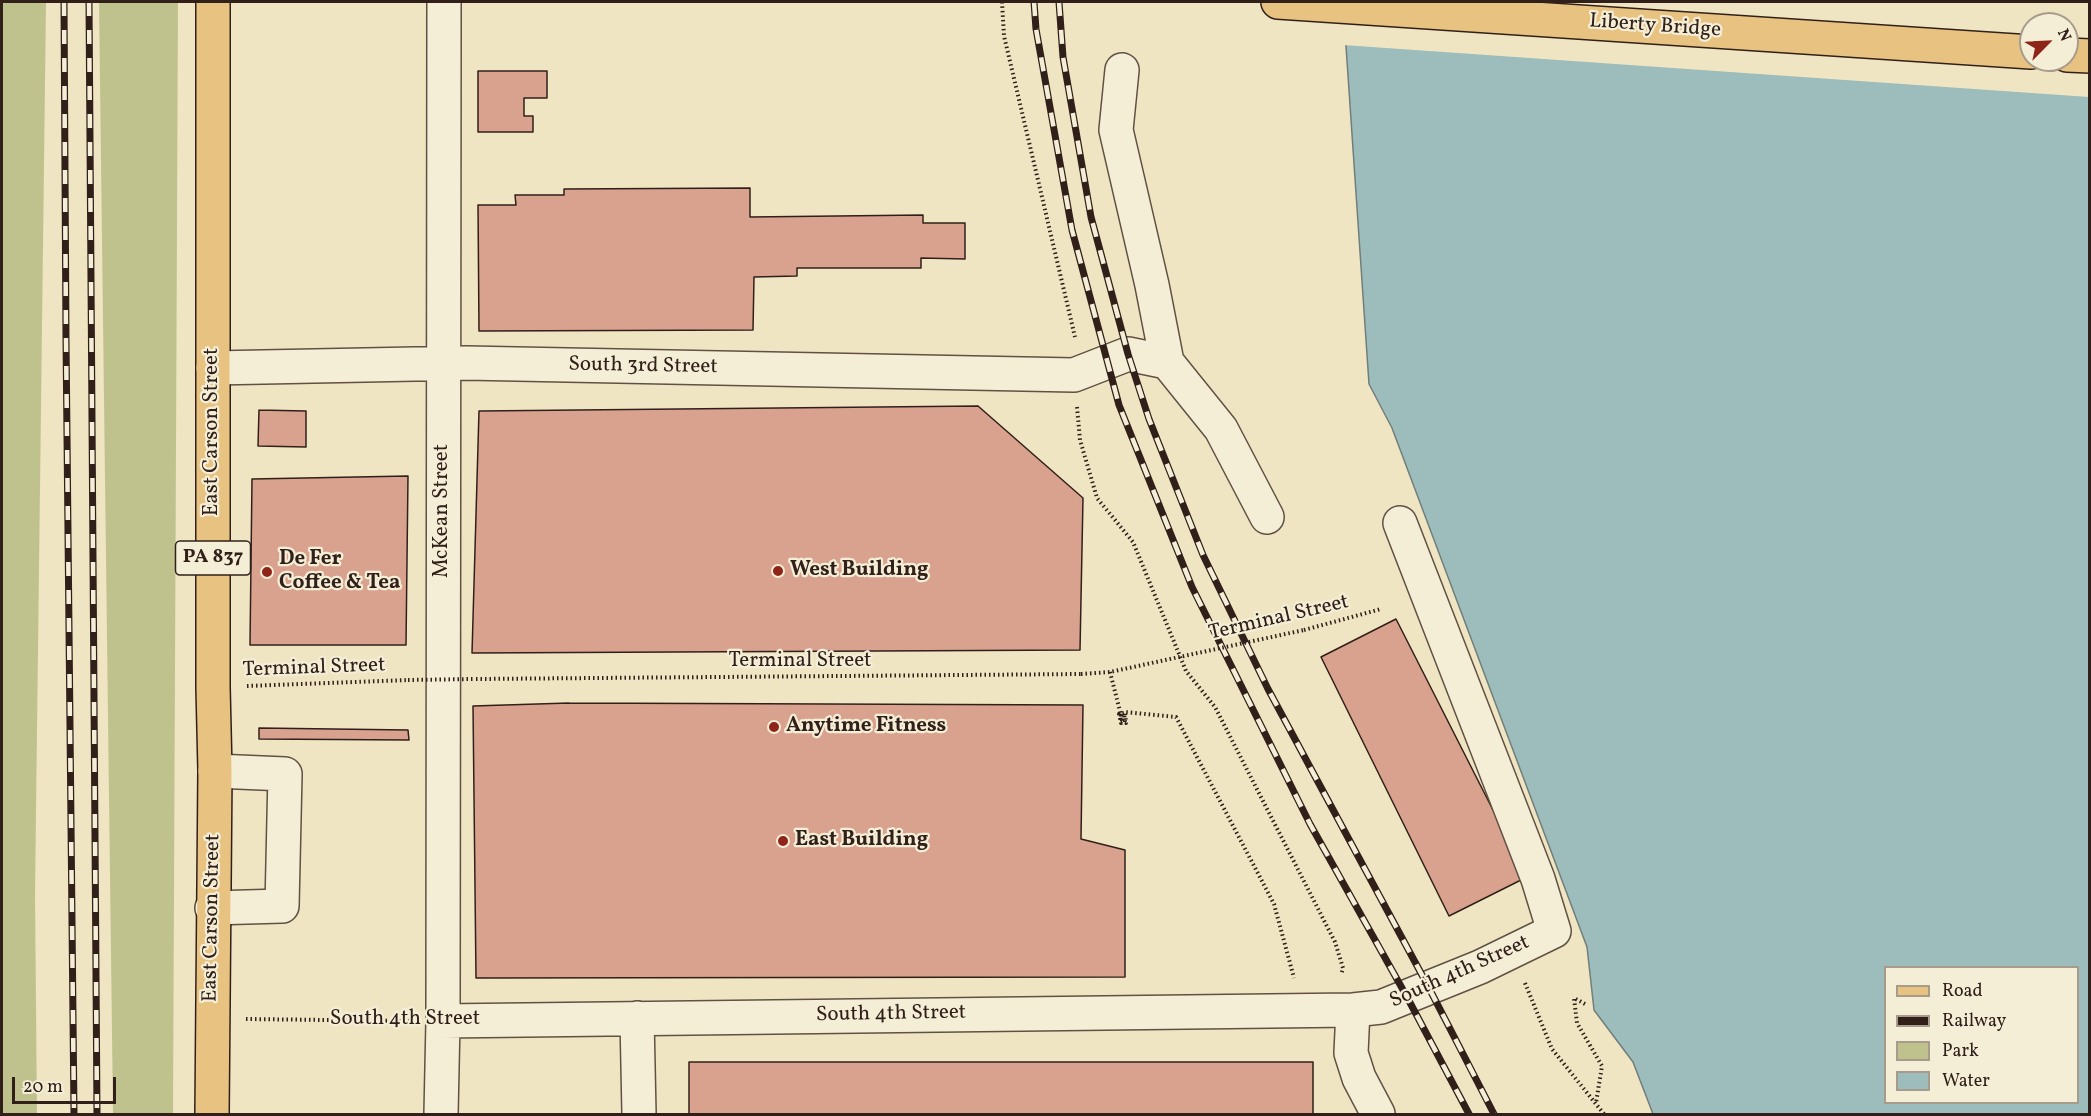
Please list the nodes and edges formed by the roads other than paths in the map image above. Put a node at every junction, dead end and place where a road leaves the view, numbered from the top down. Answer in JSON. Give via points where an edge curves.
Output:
{"nodes":[{"id":1,"x":213,"y":2,"type":"edge"},
{"id":2,"x":444,"y":2,"type":"edge"},
{"id":3,"x":1278,"y":2,"type":"edge"},
{"id":4,"x":2019,"y":51,"type":"edge"},
{"id":5,"x":1122,"y":70,"type":"dead end"},
{"id":6,"x":1167,"y":362,"type":"junction"},
{"id":7,"x":443,"y":365,"type":"junction"},
{"id":8,"x":213,"y":368,"type":"junction"},
{"id":9,"x":1268,"y":517,"type":"dead end"},
{"id":10,"x":1400,"y":523,"type":"dead end"},
{"id":11,"x":215,"y":771,"type":"junction"},
{"id":12,"x":212,"y":908,"type":"junction"},
{"id":13,"x":1353,"y":1010,"type":"junction"},
{"id":14,"x":637,"y":1018,"type":"junction"},
{"id":15,"x":443,"y":1021,"type":"junction"},
{"id":16,"x":212,"y":1114,"type":"edge"},
{"id":17,"x":441,"y":1114,"type":"edge"},
{"id":18,"x":639,"y":1114,"type":"edge"},
{"id":19,"x":1378,"y":1114,"type":"edge"}],
"edges":[{"from":1,"to":8,"type":"main road","name":"East Carson Street","number":"PA 837"},
{"from":2,"to":7,"type":"street","name":"McKean Street"},
{"from":3,"to":4,"type":"main road","name":"Liberty Bridge"},
{"from":5,"to":6,"type":"street","via":[[1116,130]]},
{"from":6,"to":7,"type":"street","name":"South 3rd Street","via":[[1128,354],[1074,375]]},
{"from":6,"to":9,"type":"street","via":[[1221,429]]},
{"from":7,"to":8,"type":"street","name":"South 3rd Street"},
{"from":7,"to":15,"type":"street","name":"McKean Street"},
{"from":8,"to":11,"type":"main road","name":"East Carson Street","number":"PA 837"},
{"from":10,"to":13,"type":"street","name":"South 4th Street","via":[[1538,879],[1554,931],[1381,1008]]},
{"from":11,"to":12,"type":"main road","name":"East Carson Street","number":"PA 837"},
{"from":11,"to":12,"type":"street","via":[[285,774],[282,906]]},
{"from":12,"to":16,"type":"main road","name":"East Carson Street","number":"PA 837"},
{"from":13,"to":14,"type":"street","name":"South 4th Street"},
{"from":13,"to":19,"type":"street","via":[[1351,1053]]},
{"from":14,"to":15,"type":"street","name":"South 4th Street"},
{"from":14,"to":18,"type":"street"},
{"from":15,"to":17,"type":"street","name":"McKean Street"}]}
